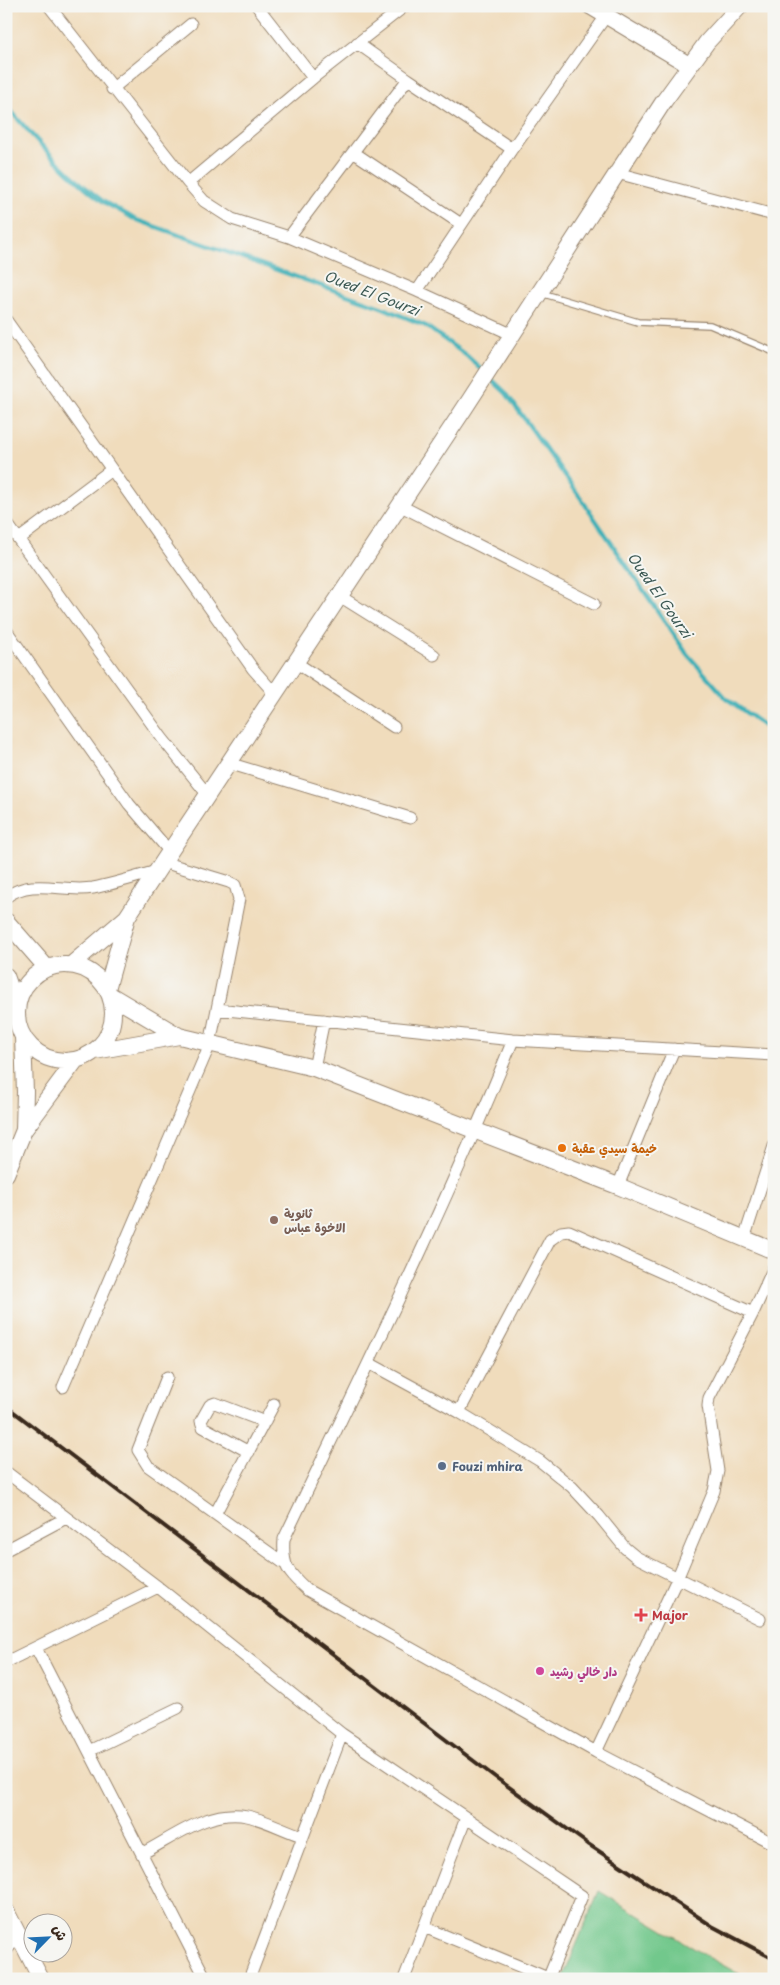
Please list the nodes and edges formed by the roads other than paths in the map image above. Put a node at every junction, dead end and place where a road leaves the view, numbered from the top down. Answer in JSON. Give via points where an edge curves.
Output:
{"nodes":[{"id":1,"x":49,"y":6,"type":"edge"},
{"id":2,"x":257,"y":6,"type":"edge"},
{"id":3,"x":405,"y":6,"type":"edge"},
{"id":4,"x":590,"y":6,"type":"edge"},
{"id":5,"x":740,"y":6,"type":"edge"},
{"id":6,"x":606,"y":16,"type":"junction"},
{"id":7,"x":192,"y":24,"type":"dead end"},
{"id":8,"x":357,"y":43,"type":"junction"},
{"id":9,"x":690,"y":65,"type":"junction"},
{"id":10,"x":313,"y":78,"type":"junction"},
{"id":11,"x":408,"y":80,"type":"junction"},
{"id":12,"x":112,"y":89,"type":"junction"},
{"id":13,"x":512,"y":149,"type":"junction"},
{"id":14,"x":353,"y":152,"type":"junction"},
{"id":15,"x":617,"y":173,"type":"junction"},
{"id":16,"x":188,"y":183,"type":"junction"},
{"id":17,"x":774,"y":215,"type":"edge"},
{"id":18,"x":461,"y":224,"type":"junction"},
{"id":19,"x":289,"y":237,"type":"junction"},
{"id":20,"x":417,"y":291,"type":"junction"},
{"id":21,"x":539,"y":292,"type":"junction"},
{"id":22,"x":6,"y":320,"type":"edge"},
{"id":23,"x":511,"y":334,"type":"junction"},
{"id":24,"x":774,"y":352,"type":"edge"},
{"id":25,"x":111,"y":470,"type":"junction"},
{"id":26,"x":399,"y":505,"type":"junction"},
{"id":27,"x":6,"y":522,"type":"edge"},
{"id":28,"x":19,"y":539,"type":"junction"},
{"id":29,"x":338,"y":595,"type":"junction"},
{"id":30,"x":594,"y":604,"type":"dead end"},
{"id":31,"x":6,"y":630,"type":"edge"},
{"id":32,"x":434,"y":655,"type":"dead end"},
{"id":33,"x":295,"y":662,"type":"junction"},
{"id":34,"x":274,"y":694,"type":"junction"},
{"id":35,"x":394,"y":727,"type":"dead end"},
{"id":36,"x":228,"y":763,"type":"junction"},
{"id":37,"x":207,"y":794,"type":"junction"},
{"id":38,"x":410,"y":818,"type":"dead end"},
{"id":39,"x":163,"y":862,"type":"junction"},
{"id":40,"x":6,"y":897,"type":"edge"},
{"id":41,"x":127,"y":917,"type":"junction"},
{"id":42,"x":6,"y":921,"type":"edge"},
{"id":43,"x":72,"y":965,"type":"junction"},
{"id":44,"x":47,"y":968,"type":"junction"},
{"id":45,"x":6,"y":976,"type":"edge"},
{"id":46,"x":109,"y":992,"type":"junction"},
{"id":47,"x":17,"y":1007,"type":"junction"},
{"id":48,"x":217,"y":1009,"type":"junction"},
{"id":49,"x":324,"y":1020,"type":"junction"},
{"id":50,"x":179,"y":1036,"type":"junction"},
{"id":51,"x":23,"y":1037,"type":"junction"},
{"id":52,"x":513,"y":1040,"type":"junction"},
{"id":53,"x":210,"y":1044,"type":"junction"},
{"id":54,"x":674,"y":1048,"type":"junction"},
{"id":55,"x":95,"y":1051,"type":"junction"},
{"id":56,"x":774,"y":1055,"type":"edge"},
{"id":57,"x":76,"y":1060,"type":"junction"},
{"id":58,"x":314,"y":1068,"type":"junction"},
{"id":59,"x":24,"y":1130,"type":"junction"},
{"id":60,"x":476,"y":1130,"type":"junction"},
{"id":61,"x":774,"y":1146,"type":"edge"},
{"id":62,"x":6,"y":1174,"type":"edge"},
{"id":63,"x":618,"y":1186,"type":"junction"},
{"id":64,"x":744,"y":1239,"type":"junction"},
{"id":65,"x":774,"y":1251,"type":"edge"},
{"id":66,"x":774,"y":1267,"type":"edge"},
{"id":67,"x":753,"y":1313,"type":"junction"},
{"id":68,"x":369,"y":1363,"type":"junction"},
{"id":69,"x":167,"y":1378,"type":"dead end"},
{"id":70,"x":63,"y":1387,"type":"dead end"},
{"id":71,"x":274,"y":1404,"type":"dead end"},
{"id":72,"x":459,"y":1412,"type":"junction"},
{"id":73,"x":265,"y":1422,"type":"junction"},
{"id":74,"x":248,"y":1452,"type":"junction"},
{"id":75,"x":6,"y":1472,"type":"edge"},
{"id":76,"x":215,"y":1514,"type":"junction"},
{"id":77,"x":66,"y":1518,"type":"junction"},
{"id":78,"x":6,"y":1550,"type":"edge"},
{"id":79,"x":285,"y":1564,"type":"junction"},
{"id":80,"x":677,"y":1578,"type":"junction"},
{"id":81,"x":158,"y":1587,"type":"junction"},
{"id":82,"x":760,"y":1619,"type":"dead end"},
{"id":83,"x":36,"y":1648,"type":"junction"},
{"id":84,"x":6,"y":1662,"type":"edge"},
{"id":85,"x":178,"y":1708,"type":"dead end"},
{"id":86,"x":342,"y":1734,"type":"junction"},
{"id":87,"x":89,"y":1751,"type":"junction"},
{"id":88,"x":596,"y":1752,"type":"junction"},
{"id":89,"x":466,"y":1818,"type":"junction"},
{"id":90,"x":302,"y":1836,"type":"junction"},
{"id":91,"x":774,"y":1844,"type":"edge"},
{"id":92,"x":143,"y":1853,"type":"junction"},
{"id":93,"x":6,"y":1911,"type":"edge"},
{"id":94,"x":424,"y":1927,"type":"junction"},
{"id":95,"x":19,"y":1934,"type":"junction"},
{"id":96,"x":6,"y":1951,"type":"edge"},
{"id":97,"x":548,"y":1978,"type":"edge"},
{"id":98,"x":41,"y":1979,"type":"edge"},
{"id":99,"x":206,"y":1979,"type":"edge"},
{"id":100,"x":249,"y":1979,"type":"edge"},
{"id":101,"x":404,"y":1979,"type":"edge"}],
"edges":[{"from":1,"to":12,"type":"street"},
{"from":2,"to":10,"type":"street"},
{"from":3,"to":8,"type":"street"},
{"from":4,"to":6,"type":"street"},
{"from":5,"to":9,"type":"street"},
{"from":6,"to":9,"type":"street"},
{"from":6,"to":13,"type":"street"},
{"from":7,"to":12,"type":"street"},
{"from":8,"to":10,"type":"street"},
{"from":8,"to":11,"type":"street"},
{"from":9,"to":15,"type":"street"},
{"from":10,"to":16,"type":"street"},
{"from":11,"to":13,"type":"street"},
{"from":11,"to":14,"type":"street"},
{"from":12,"to":16,"type":"street"},
{"from":13,"to":18,"type":"street"},
{"from":14,"to":18,"type":"street"},
{"from":14,"to":19,"type":"street"},
{"from":15,"to":17,"type":"street"},
{"from":15,"to":21,"type":"street"},
{"from":16,"to":19,"type":"street","via":[[214,208],[232,219]]},
{"from":18,"to":20,"type":"street"},
{"from":19,"to":20,"type":"street"},
{"from":20,"to":23,"type":"street"},
{"from":21,"to":23,"type":"street"},
{"from":21,"to":24,"type":"lane","via":[[638,322],[710,325]]},
{"from":22,"to":25,"type":"street"},
{"from":23,"to":26,"type":"street"},
{"from":25,"to":28,"type":"street"},
{"from":25,"to":34,"type":"street"},
{"from":26,"to":29,"type":"street"},
{"from":26,"to":30,"type":"street"},
{"from":27,"to":28,"type":"street"},
{"from":28,"to":37,"type":"street","via":[[162,738]]},
{"from":29,"to":32,"type":"street"},
{"from":29,"to":33,"type":"street"},
{"from":31,"to":39,"type":"street","via":[[129,804]]},
{"from":33,"to":34,"type":"street"},
{"from":33,"to":35,"type":"street"},
{"from":34,"to":36,"type":"street"},
{"from":36,"to":37,"type":"street"},
{"from":36,"to":38,"type":"street"},
{"from":37,"to":39,"type":"street"},
{"from":39,"to":40,"type":"street","via":[[81,889],[25,887]]},
{"from":39,"to":41,"type":"street"},
{"from":39,"to":48,"type":"street","via":[[229,882],[238,891]]},
{"from":41,"to":43,"type":"street"},
{"from":41,"to":46,"type":"street"},
{"from":42,"to":44,"type":"street"},
{"from":43,"to":44,"type":"street"},
{"from":43,"to":46,"type":"street","via":[[98,977]]},
{"from":44,"to":47,"type":"street","via":[[32,977],[22,990]]},
{"from":45,"to":47,"type":"street"},
{"from":46,"to":50,"type":"street"},
{"from":46,"to":55,"type":"street","via":[[113,1020],[110,1032]]},
{"from":47,"to":51,"type":"street"},
{"from":48,"to":49,"type":"street"},
{"from":48,"to":53,"type":"street"},
{"from":49,"to":52,"type":"street"},
{"from":49,"to":58,"type":"street"},
{"from":50,"to":53,"type":"street"},
{"from":50,"to":55,"type":"street"},
{"from":51,"to":57,"type":"street","via":[[37,1052],[56,1060]]},
{"from":51,"to":59,"type":"street"},
{"from":52,"to":54,"type":"street"},
{"from":52,"to":60,"type":"street"},
{"from":53,"to":58,"type":"street"},
{"from":53,"to":70,"type":"street"},
{"from":54,"to":56,"type":"street"},
{"from":54,"to":63,"type":"street"},
{"from":55,"to":57,"type":"street"},
{"from":57,"to":59,"type":"street"},
{"from":58,"to":60,"type":"street"},
{"from":59,"to":62,"type":"street"},
{"from":60,"to":63,"type":"street"},
{"from":60,"to":68,"type":"street"},
{"from":61,"to":64,"type":"street"},
{"from":63,"to":64,"type":"street"},
{"from":64,"to":65,"type":"street"},
{"from":66,"to":67,"type":"street"},
{"from":67,"to":72,"type":"street","via":[[569,1231],[561,1232],[550,1240]]},
{"from":67,"to":80,"type":"street","via":[[709,1398],[718,1471],[714,1491]]},
{"from":68,"to":72,"type":"street"},
{"from":68,"to":79,"type":"street","via":[[284,1539]]},
{"from":69,"to":76,"type":"street","via":[[138,1450],[148,1466]]},
{"from":71,"to":73,"type":"street"},
{"from":72,"to":80,"type":"street","via":[[540,1461],[579,1494],[624,1548]]},
{"from":73,"to":74,"type":"street"},
{"from":73,"to":74,"type":"street","via":[[215,1403],[210,1405],[201,1421],[203,1427]]},
{"from":74,"to":76,"type":"street"},
{"from":75,"to":77,"type":"street"},
{"from":76,"to":79,"type":"street"},
{"from":77,"to":78,"type":"street"},
{"from":77,"to":81,"type":"street"},
{"from":79,"to":88,"type":"street","via":[[307,1590]]},
{"from":80,"to":82,"type":"street"},
{"from":80,"to":88,"type":"street"},
{"from":81,"to":83,"type":"street"},
{"from":81,"to":86,"type":"street"},
{"from":83,"to":84,"type":"street"},
{"from":83,"to":87,"type":"street"},
{"from":85,"to":87,"type":"street"},
{"from":86,"to":89,"type":"street"},
{"from":86,"to":90,"type":"street"},
{"from":87,"to":92,"type":"street"},
{"from":88,"to":91,"type":"street"},
{"from":89,"to":94,"type":"street"},
{"from":89,"to":97,"type":"street","via":[[582,1896]]},
{"from":90,"to":92,"type":"street","via":[[248,1816],[232,1814],[216,1816]]},
{"from":90,"to":100,"type":"street"},
{"from":92,"to":99,"type":"street"},
{"from":93,"to":95,"type":"street"},
{"from":94,"to":97,"type":"street"},
{"from":94,"to":101,"type":"street"},
{"from":95,"to":96,"type":"street"},
{"from":95,"to":98,"type":"street"}]}
